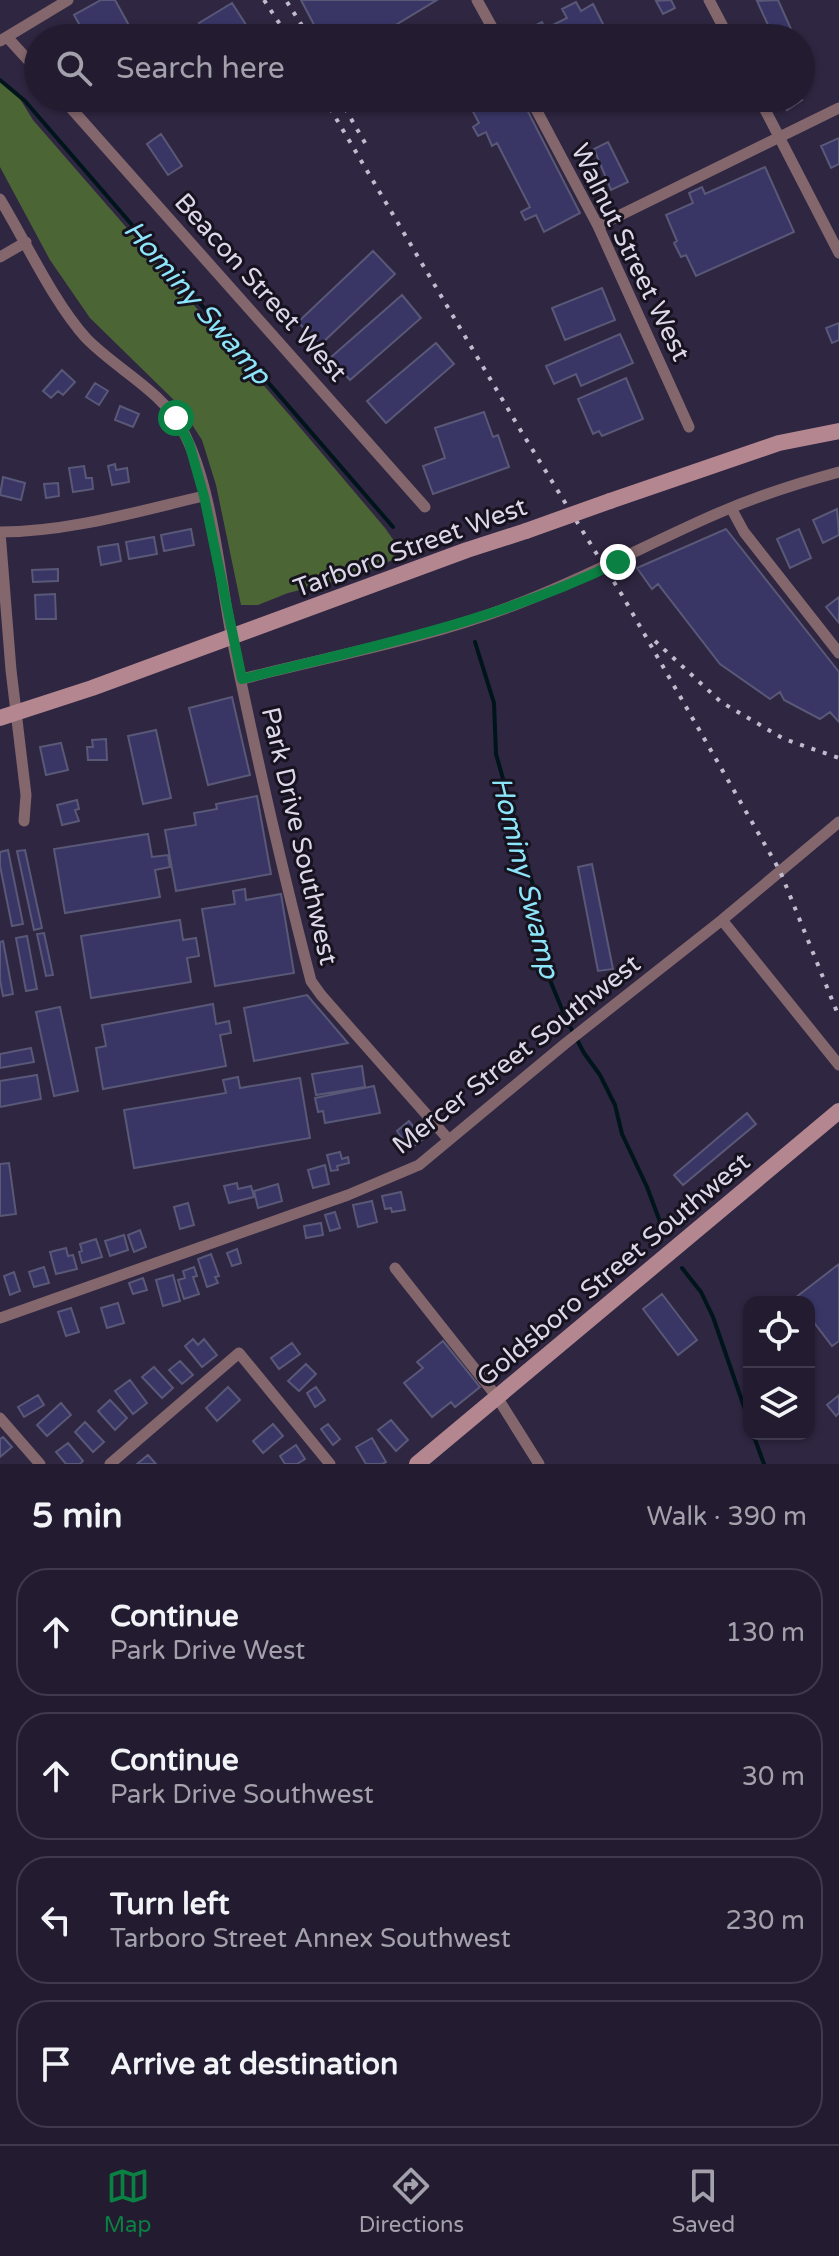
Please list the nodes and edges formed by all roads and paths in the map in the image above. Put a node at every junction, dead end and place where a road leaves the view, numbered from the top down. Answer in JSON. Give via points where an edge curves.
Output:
{"nodes":[{"id":1,"x":68,"y":0,"type":"edge"},
{"id":2,"x":477,"y":0,"type":"edge"},
{"id":3,"x":709,"y":0,"type":"edge"},
{"id":4,"x":29,"y":24,"type":"edge"},
{"id":5,"x":490,"y":24,"type":"edge"},
{"id":6,"x":722,"y":24,"type":"edge"},
{"id":7,"x":24,"y":27,"type":"edge"},
{"id":8,"x":4,"y":39,"type":"edge"},
{"id":9,"x":24,"y":58,"type":"edge"},
{"id":10,"x":839,"y":108,"type":"edge"},
{"id":11,"x":74,"y":112,"type":"edge"},
{"id":12,"x":537,"y":112,"type":"edge"},
{"id":13,"x":766,"y":112,"type":"edge"},
{"id":14,"x":779,"y":138,"type":"junction"},
{"id":15,"x":0,"y":199,"type":"edge"},
{"id":16,"x":598,"y":226,"type":"junction"},
{"id":17,"x":26,"y":242,"type":"junction"},
{"id":18,"x":839,"y":253,"type":"edge"},
{"id":19,"x":0,"y":257,"type":"edge"},
{"id":20,"x":689,"y":427,"type":"dead end"},
{"id":21,"x":839,"y":431,"type":"edge"},
{"id":22,"x":839,"y":472,"type":"edge"},
{"id":23,"x":204,"y":496,"type":"junction"},
{"id":24,"x":425,"y":507,"type":"dead end"},
{"id":25,"x":731,"y":508,"type":"junction"},
{"id":26,"x":0,"y":532,"type":"edge"},
{"id":27,"x":232,"y":636,"type":"junction"},
{"id":28,"x":839,"y":653,"type":"edge"},
{"id":29,"x":242,"y":679,"type":"junction"},
{"id":30,"x":17,"y":712,"type":"junction"},
{"id":31,"x":0,"y":718,"type":"edge"},
{"id":32,"x":24,"y":821,"type":"dead end"},
{"id":33,"x":839,"y":822,"type":"edge"},
{"id":34,"x":722,"y":920,"type":"junction"},
{"id":35,"x":839,"y":1065,"type":"edge"},
{"id":36,"x":839,"y":1111,"type":"edge"},
{"id":37,"x":449,"y":1140,"type":"junction"},
{"id":38,"x":395,"y":1268,"type":"dead end"},
{"id":39,"x":0,"y":1318,"type":"edge"},
{"id":40,"x":497,"y":1397,"type":"junction"},
{"id":41,"x":0,"y":1418,"type":"edge"},
{"id":42,"x":40,"y":1464,"type":"edge"},
{"id":43,"x":110,"y":1464,"type":"edge"},
{"id":44,"x":330,"y":1464,"type":"edge"},
{"id":45,"x":417,"y":1464,"type":"edge"},
{"id":46,"x":539,"y":1464,"type":"edge"}],
"edges":[{"from":1,"to":4,"type":"street"},
{"from":2,"to":5,"type":"street"},
{"from":3,"to":6,"type":"street"},
{"from":7,"to":8,"type":"street"},
{"from":8,"to":9,"type":"street"},
{"from":10,"to":14,"type":"street"},
{"from":11,"to":24,"type":"street","name":"Beacon Street West"},
{"from":12,"to":16,"type":"street","name":"Walnut Street West"},
{"from":13,"to":14,"type":"street"},
{"from":14,"to":16,"type":"street"},
{"from":14,"to":18,"type":"street"},
{"from":15,"to":17,"type":"street","name":"Park Drive Southwest"},
{"from":16,"to":20,"type":"street","name":"Walnut Street West"},
{"from":17,"to":19,"type":"street"},
{"from":17,"to":23,"type":"street","name":"Park Drive Southwest","via":[[80,331],[176,418]]},
{"from":21,"to":27,"type":"main road","name":"Tarboro Street West","bridge":true,"via":[[779,443]]},
{"from":22,"to":25,"type":"street"},
{"from":23,"to":26,"type":"street","via":[[91,521]]},
{"from":23,"to":27,"type":"street","name":"Park Drive Southwest"},
{"from":25,"to":28,"type":"street"},
{"from":25,"to":29,"type":"street","via":[[511,607],[364,651]]},
{"from":26,"to":30,"type":"street"},
{"from":27,"to":29,"type":"street","name":"Park Drive Southwest"},
{"from":27,"to":30,"type":"main road","name":"Tarboro Street West"},
{"from":29,"to":37,"type":"street","name":"Park Drive Southwest","via":[[311,981]]},
{"from":30,"to":31,"type":"main road","name":"Tarboro Street West"},
{"from":30,"to":32,"type":"street"},
{"from":33,"to":34,"type":"street","name":"Mercer Street Southwest"},
{"from":34,"to":35,"type":"street"},
{"from":34,"to":37,"type":"street","name":"Mercer Street Southwest"},
{"from":36,"to":40,"type":"main road","name":"Goldsboro Street Southwest"},
{"from":37,"to":39,"type":"street","name":"Mercer Street Southwest","via":[[410,1170],[348,1195]]},
{"from":38,"to":40,"type":"street"},
{"from":40,"to":45,"type":"main road","name":"Goldsboro Street Southwest"},
{"from":40,"to":46,"type":"street"},
{"from":41,"to":42,"type":"street"},
{"from":43,"to":44,"type":"street","via":[[239,1353]]}]}
